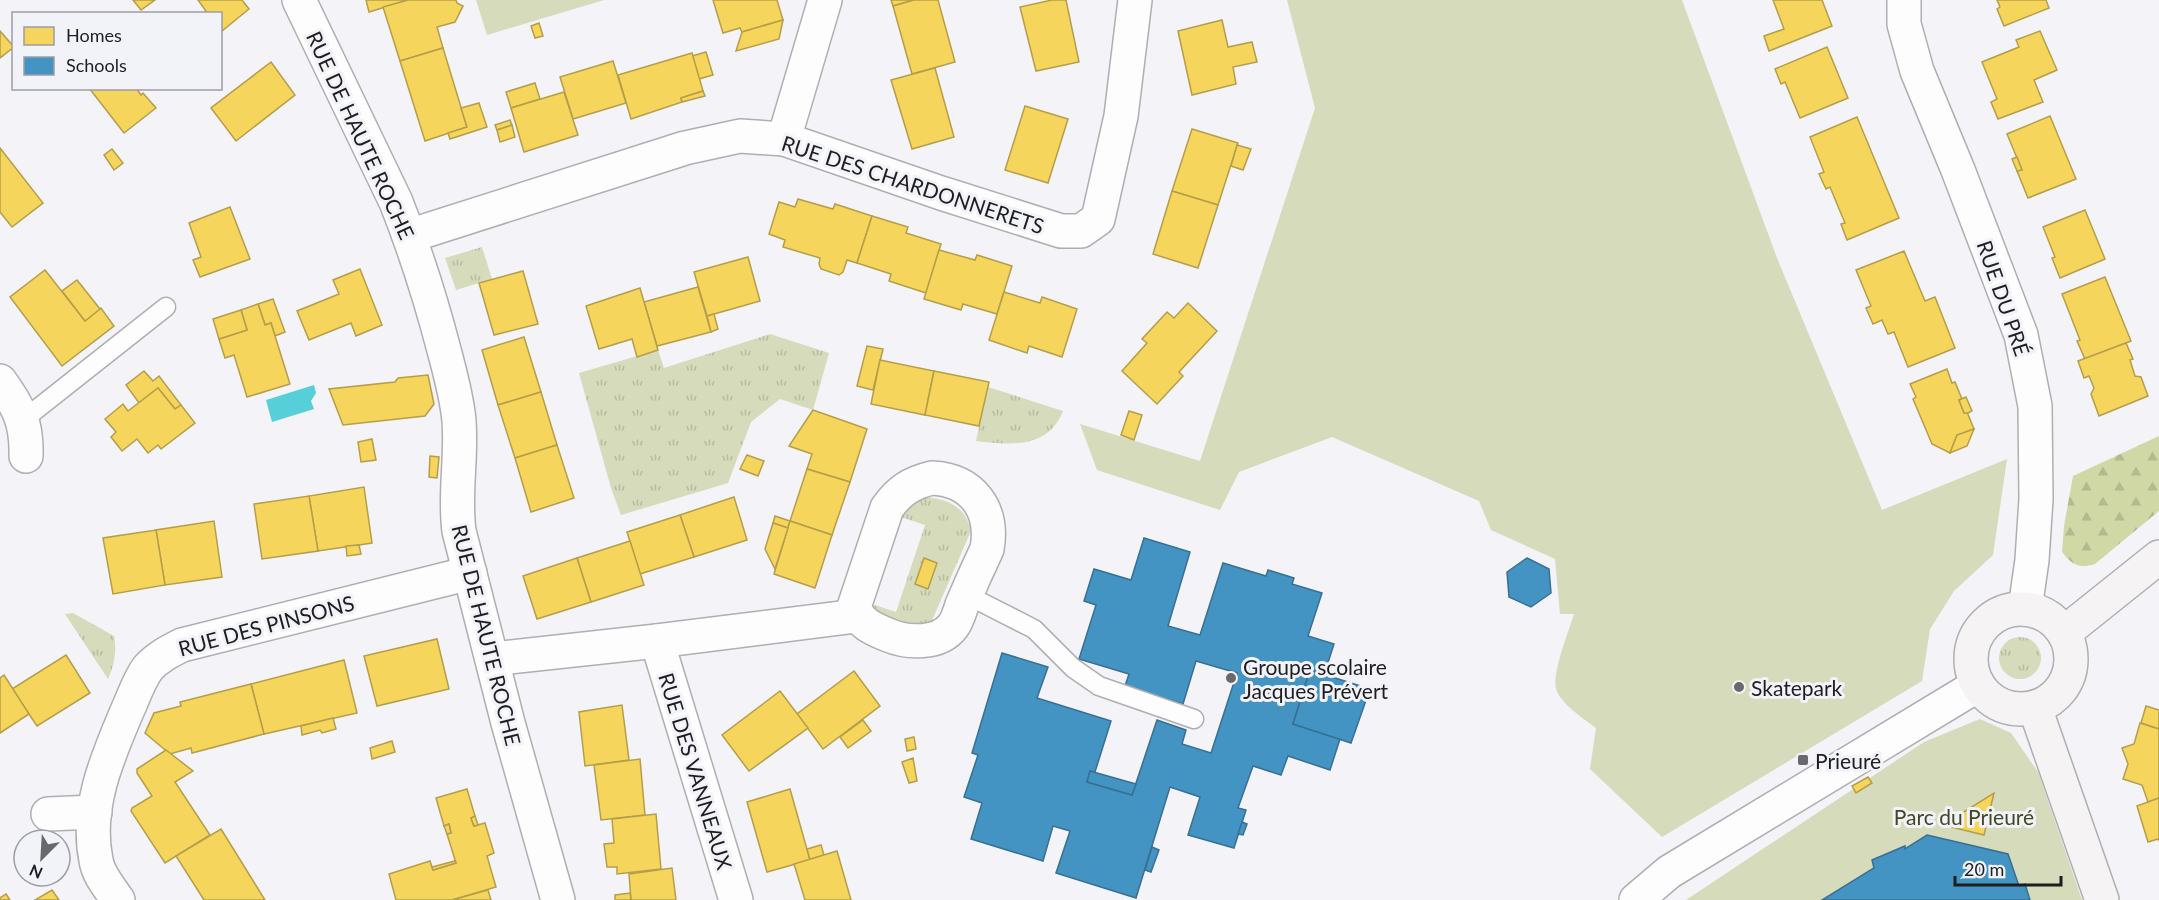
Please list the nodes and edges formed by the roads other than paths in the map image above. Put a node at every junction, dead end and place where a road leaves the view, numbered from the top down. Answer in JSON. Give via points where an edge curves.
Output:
{"nodes":[{"id":1,"x":299,"y":0,"type":"edge"},
{"id":2,"x":825,"y":0,"type":"edge"},
{"id":3,"x":1135,"y":0,"type":"edge"},
{"id":4,"x":1904,"y":0,"type":"edge"},
{"id":5,"x":784,"y":138,"type":"junction"},
{"id":6,"x":409,"y":236,"type":"junction"},
{"id":7,"x":166,"y":307,"type":"dead end"},
{"id":8,"x":0,"y":381,"type":"edge"},
{"id":9,"x":23,"y":420,"type":"junction"},
{"id":10,"x":26,"y":456,"type":"dead end"},
{"id":11,"x":2159,"y":556,"type":"edge"},
{"id":12,"x":470,"y":573,"type":"junction"},
{"id":13,"x":967,"y":595,"type":"junction"},
{"id":14,"x":2025,"y":609,"type":"junction"},
{"id":15,"x":856,"y":616,"type":"junction"},
{"id":16,"x":2064,"y":633,"type":"junction"},
{"id":17,"x":657,"y":641,"type":"junction"},
{"id":18,"x":492,"y":659,"type":"junction"},
{"id":19,"x":1978,"y":686,"type":"junction"},
{"id":20,"x":2036,"y":708,"type":"junction"},
{"id":21,"x":1194,"y":719,"type":"dead end"},
{"id":22,"x":95,"y":812,"type":"junction"},
{"id":23,"x":48,"y":814,"type":"dead end"},
{"id":24,"x":118,"y":900,"type":"edge"},
{"id":25,"x":558,"y":900,"type":"edge"},
{"id":26,"x":736,"y":900,"type":"edge"},
{"id":27,"x":1636,"y":900,"type":"edge"},
{"id":28,"x":2102,"y":900,"type":"edge"}],
"edges":[{"from":1,"to":6,"type":"street","name":"RUE DE HAUTE ROCHE"},
{"from":2,"to":5,"type":"street"},
{"from":3,"to":5,"type":"street","name":"RUE DES CHARDONNERETS","via":[[1121,116],[1098,219],[1081,231],[1061,231]]},
{"from":4,"to":14,"type":"street","name":"RUE DU PRÉ","via":[[1904,24],[1917,71],[2021,335],[2035,406],[2036,499]]},
{"from":5,"to":6,"type":"street","name":"RUE DES CHARDONNERETS","via":[[740,136],[685,148]]},
{"from":6,"to":12,"type":"street","name":"RUE DE HAUTE ROCHE","via":[[455,391],[460,445],[457,516]]},
{"from":7,"to":9,"type":"lane"},
{"from":8,"to":9,"type":"street"},
{"from":9,"to":10,"type":"street"},
{"from":11,"to":16,"type":"street"},
{"from":12,"to":18,"type":"street","name":"RUE DE HAUTE ROCHE"},
{"from":12,"to":22,"type":"street","name":"RUE DES PINSONS","via":[[169,651],[147,670],[140,682],[108,757]]},
{"from":13,"to":15,"type":"street","via":[[953,627],[924,640],[892,637],[867,626]]},
{"from":13,"to":15,"type":"street","via":[[988,542],[984,508],[970,492],[953,482],[925,480],[906,487],[887,508],[857,594]]},
{"from":13,"to":21,"type":"lane","via":[[1034,629],[1073,668],[1099,686]]},
{"from":14,"to":16,"type":"street","via":[[2048,616]]},
{"from":14,"to":19,"type":"street","via":[[1995,616],[1974,639],[1970,655]]},
{"from":15,"to":17,"type":"street","name":"RUE DES VANNEAUX"},
{"from":16,"to":20,"type":"street","via":[[2072,662],[2068,677],[2061,691]]},
{"from":17,"to":18,"type":"street","name":"RUE DES VANNEAUX"},
{"from":17,"to":26,"type":"street","name":"RUE DES VANNEAUX"},
{"from":18,"to":25,"type":"street","name":"RUE DE HAUTE ROCHE"},
{"from":19,"to":20,"type":"street","via":[[1997,704],[2022,710]]},
{"from":19,"to":27,"type":"street","via":[[1669,872]]},
{"from":20,"to":28,"type":"street"},
{"from":22,"to":23,"type":"street"},
{"from":22,"to":24,"type":"street","name":"RUE DES PINSONS","via":[[95,859]]}]}
